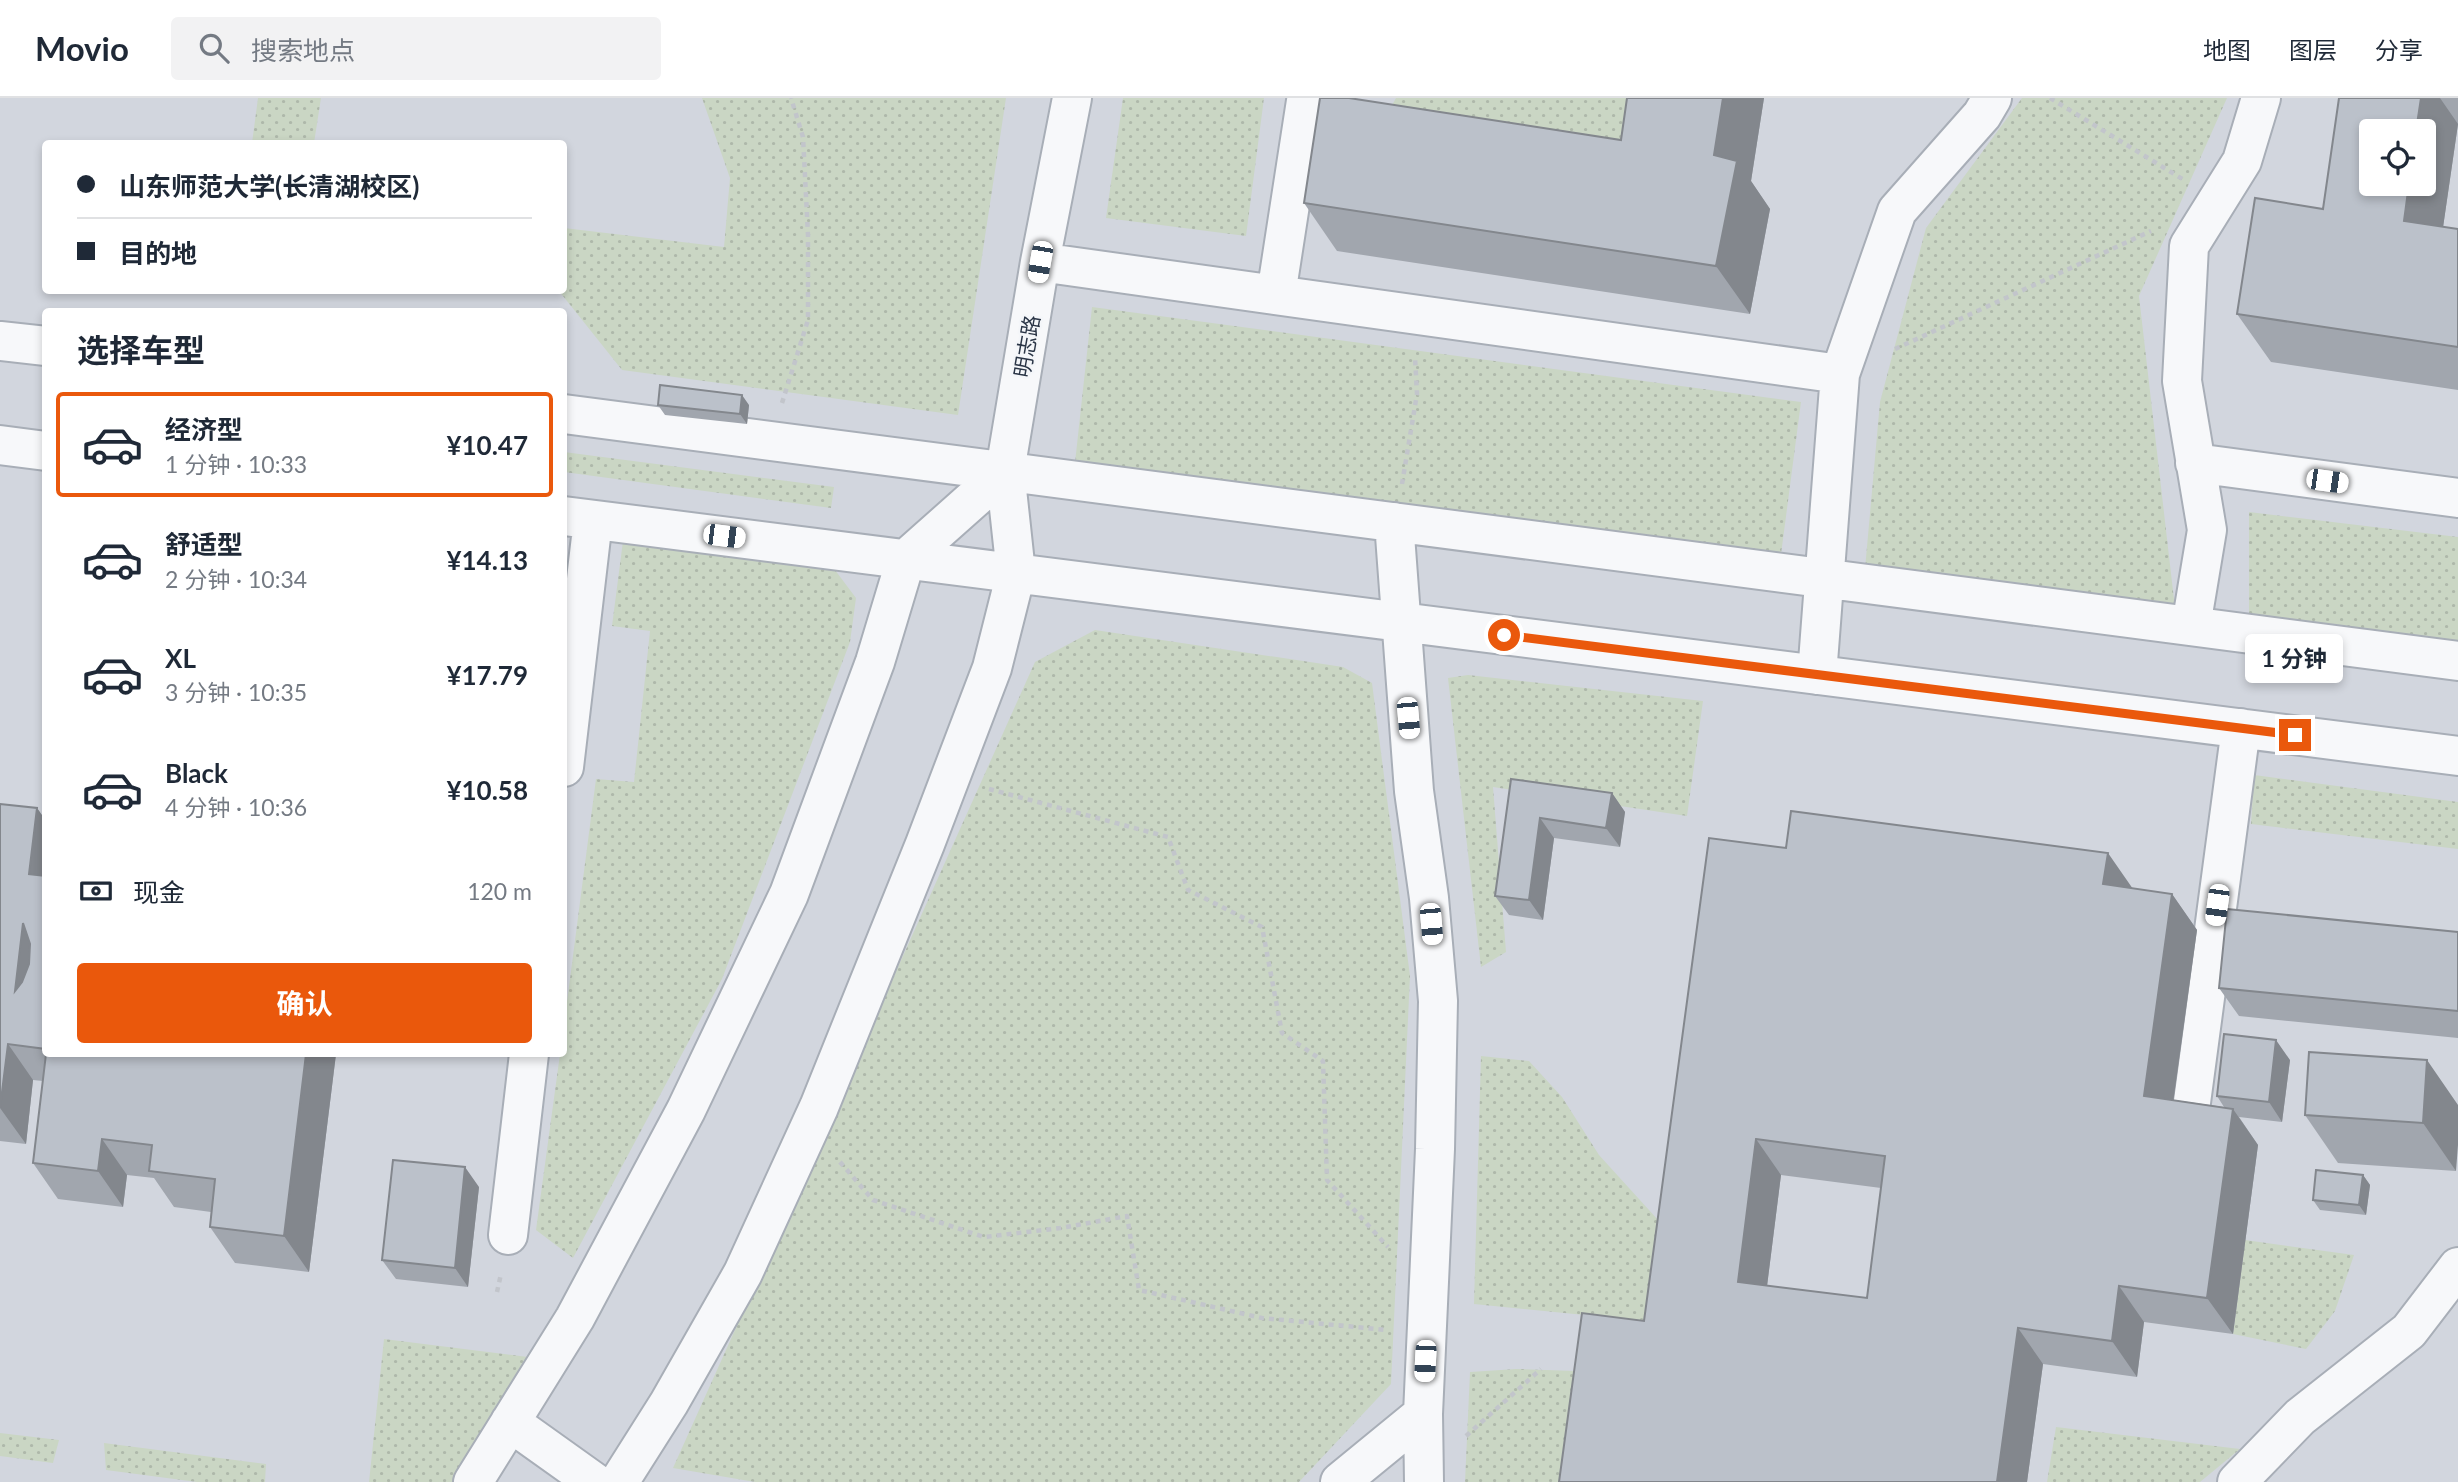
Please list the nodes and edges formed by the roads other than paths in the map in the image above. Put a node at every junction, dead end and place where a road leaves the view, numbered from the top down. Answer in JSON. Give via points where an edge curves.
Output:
{"nodes":[{"id":1,"x":1072,"y":98,"type":"edge"},
{"id":2,"x":1308,"y":98,"type":"edge"},
{"id":3,"x":1992,"y":98,"type":"edge"},
{"id":4,"x":2261,"y":98,"type":"edge"},
{"id":5,"x":1040,"y":262,"type":"junction"},
{"id":6,"x":1276,"y":295,"type":"junction"},
{"id":7,"x":0,"y":341,"type":"edge"},
{"id":8,"x":42,"y":346,"type":"edge"},
{"id":9,"x":1840,"y":374,"type":"junction"},
{"id":10,"x":567,"y":414,"type":"edge"},
{"id":11,"x":0,"y":445,"type":"edge"},
{"id":12,"x":42,"y":450,"type":"edge"},
{"id":13,"x":2195,"y":463,"type":"junction"},
{"id":14,"x":1005,"y":471,"type":"junction"},
{"id":15,"x":2458,"y":498,"type":"edge"},
{"id":16,"x":578,"y":518,"type":"edge"},
{"id":17,"x":1394,"y":522,"type":"junction"},
{"id":18,"x":906,"y":559,"type":"junction"},
{"id":19,"x":1016,"y":573,"type":"junction"},
{"id":20,"x":1824,"y":578,"type":"junction"},
{"id":21,"x":1400,"y":622,"type":"junction"},
{"id":22,"x":2190,"y":626,"type":"junction"},
{"id":23,"x":2458,"y":661,"type":"edge"},
{"id":24,"x":1817,"y":675,"type":"junction"},
{"id":25,"x":567,"y":713,"type":"edge"},
{"id":26,"x":2241,"y":728,"type":"junction"},
{"id":27,"x":2458,"y":756,"type":"edge"},
{"id":28,"x":529,"y":1057,"type":"edge"},
{"id":29,"x":2190,"y":1110,"type":"edge"},
{"id":30,"x":508,"y":1235,"type":"dead end"},
{"id":31,"x":2458,"y":1267,"type":"edge"},
{"id":32,"x":1423,"y":1414,"type":"junction"},
{"id":33,"x":510,"y":1422,"type":"junction"},
{"id":34,"x":1424,"y":1478,"type":"edge"},
{"id":35,"x":473,"y":1482,"type":"edge"},
{"id":36,"x":594,"y":1482,"type":"edge"},
{"id":37,"x":619,"y":1482,"type":"edge"},
{"id":38,"x":1340,"y":1482,"type":"edge"},
{"id":39,"x":2238,"y":1482,"type":"edge"}],
"edges":[{"from":1,"to":5,"type":"street","name":"明志路"},
{"from":2,"to":6,"type":"street"},
{"from":3,"to":9,"type":"street","via":[[1897,211]]},
{"from":4,"to":13,"type":"street","via":[[2242,161],[2189,246],[2182,381]]},
{"from":5,"to":6,"type":"street"},
{"from":5,"to":14,"type":"street","name":"明志路"},
{"from":6,"to":9,"type":"street"},
{"from":7,"to":8,"type":"street"},
{"from":9,"to":20,"type":"street"},
{"from":10,"to":14,"type":"street"},
{"from":11,"to":12,"type":"street"},
{"from":13,"to":15,"type":"street"},
{"from":13,"to":22,"type":"street","via":[[2207,530]]},
{"from":14,"to":17,"type":"street"},
{"from":14,"to":18,"type":"street"},
{"from":14,"to":19,"type":"street","name":"明志路"},
{"from":16,"to":18,"type":"street"},
{"from":16,"to":25,"type":"street"},
{"from":17,"to":20,"type":"street"},
{"from":17,"to":21,"type":"street"},
{"from":18,"to":19,"type":"street"},
{"from":18,"to":33,"type":"street","via":[[875,662],[789,894],[686,1110],[575,1318]]},
{"from":19,"to":21,"type":"street"},
{"from":19,"to":37,"type":"street","via":[[992,668],[951,778],[809,1127],[743,1273]]},
{"from":20,"to":22,"type":"street"},
{"from":20,"to":24,"type":"street"},
{"from":21,"to":24,"type":"street"},
{"from":21,"to":32,"type":"street","via":[[1438,1000]]},
{"from":22,"to":23,"type":"street"},
{"from":24,"to":26,"type":"street"},
{"from":26,"to":27,"type":"street"},
{"from":26,"to":29,"type":"street"},
{"from":28,"to":30,"type":"street"},
{"from":31,"to":39,"type":"street","via":[[2409,1331],[2300,1417]]},
{"from":32,"to":34,"type":"street"},
{"from":32,"to":38,"type":"street"},
{"from":33,"to":35,"type":"street"},
{"from":33,"to":36,"type":"street"}]}
